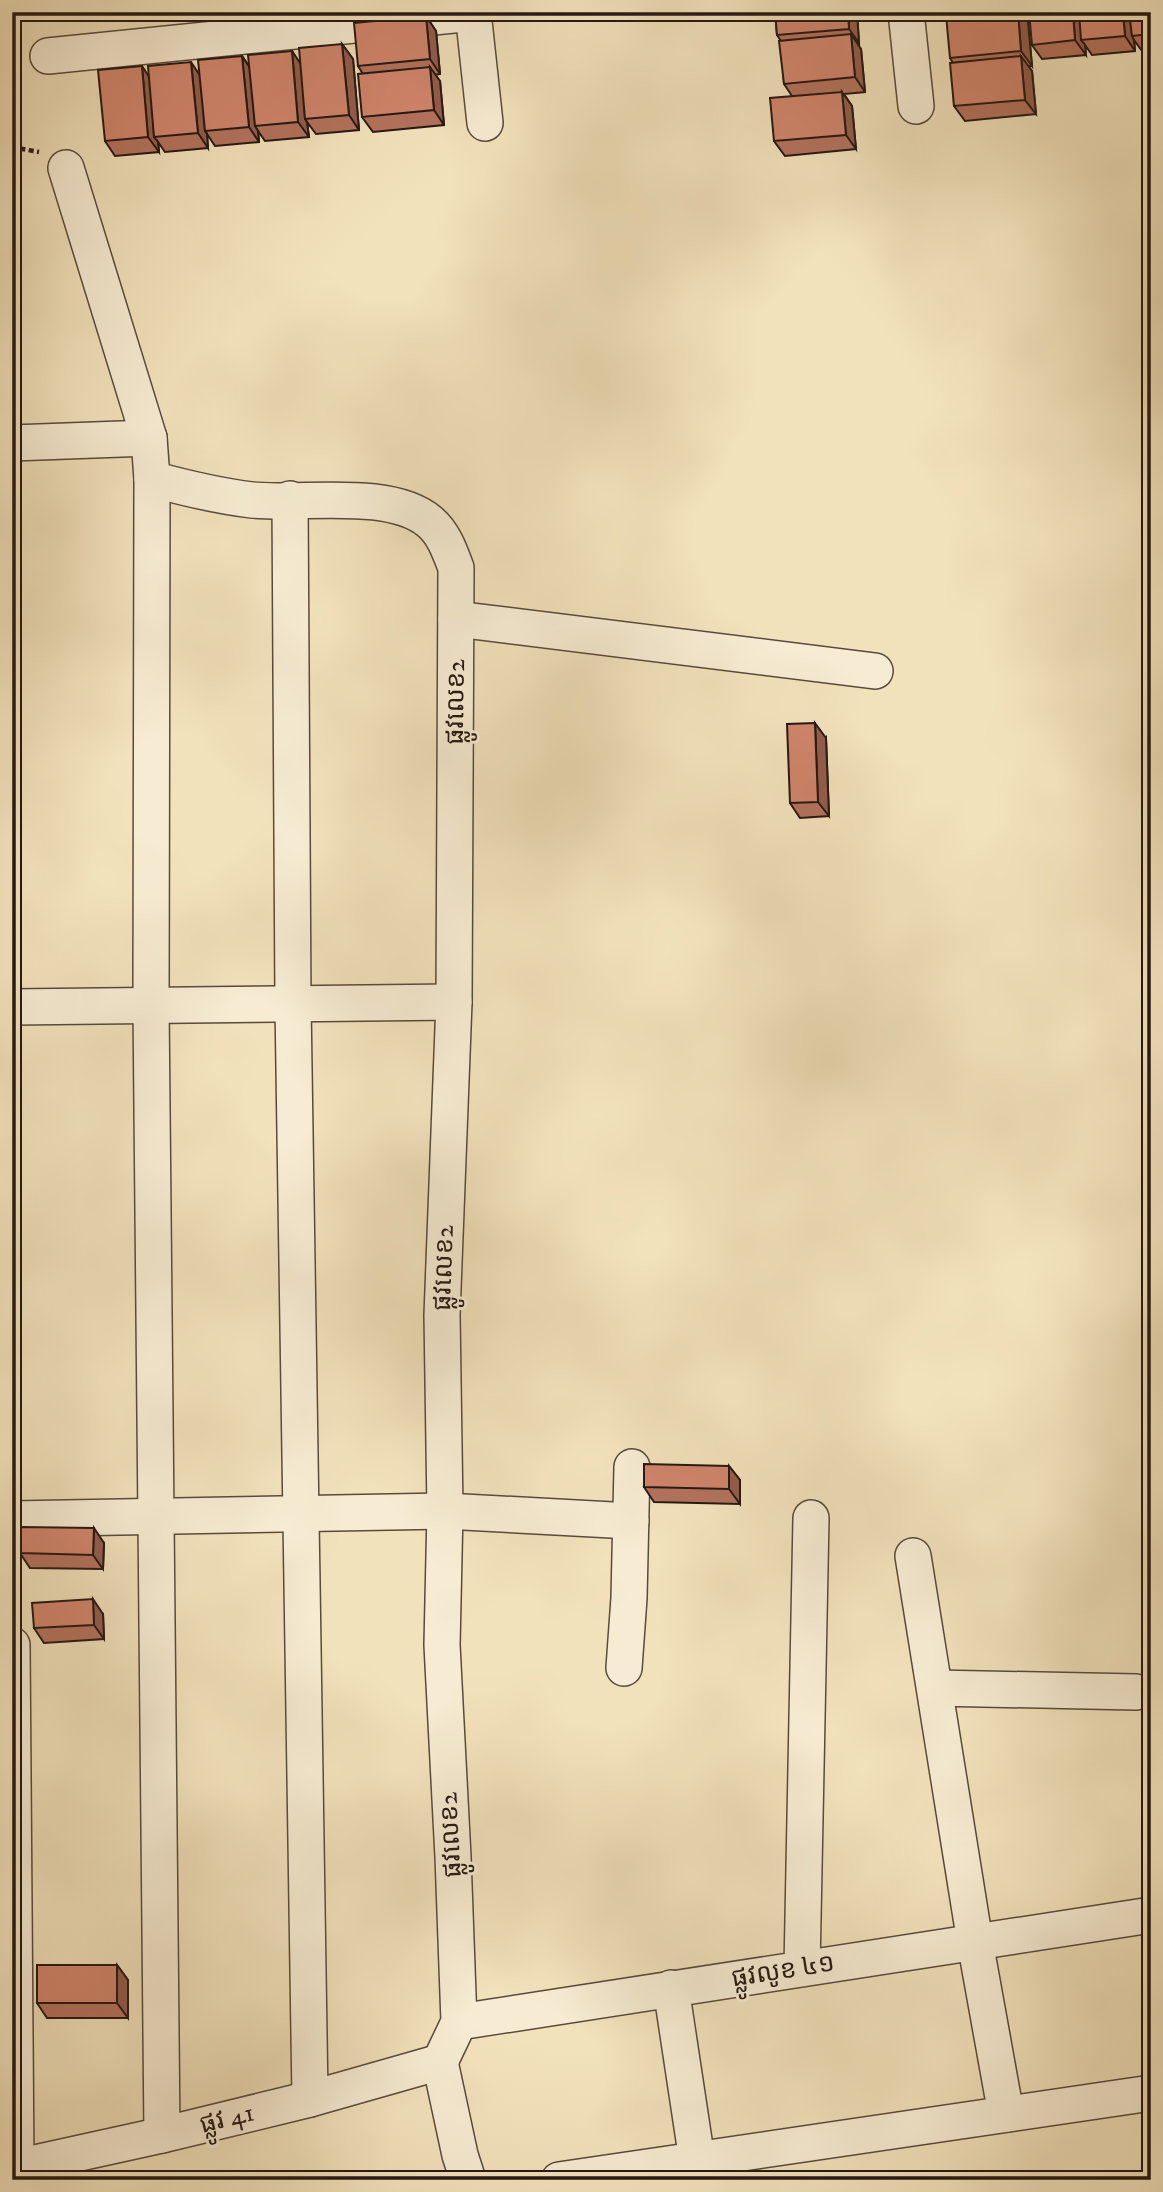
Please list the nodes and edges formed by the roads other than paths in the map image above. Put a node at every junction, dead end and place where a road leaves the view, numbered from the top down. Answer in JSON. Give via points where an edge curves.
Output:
{"nodes":[{"id":1,"x":906,"y":12,"type":"edge"},
{"id":2,"x":473,"y":13,"type":"edge"},
{"id":3,"x":48,"y":56,"type":"dead end"},
{"id":4,"x":916,"y":106,"type":"dead end"},
{"id":5,"x":485,"y":123,"type":"dead end"},
{"id":6,"x":66,"y":167,"type":"dead end"},
{"id":7,"x":149,"y":438,"type":"junction"},
{"id":8,"x":12,"y":443,"type":"edge"},
{"id":9,"x":152,"y":479,"type":"junction"},
{"id":10,"x":289,"y":499,"type":"junction"},
{"id":11,"x":456,"y":619,"type":"junction"},
{"id":12,"x":875,"y":671,"type":"dead end"},
{"id":13,"x":454,"y":1002,"type":"junction"},
{"id":14,"x":293,"y":1004,"type":"junction"},
{"id":15,"x":151,"y":1006,"type":"junction"},
{"id":16,"x":12,"y":1007,"type":"edge"},
{"id":17,"x":632,"y":1467,"type":"dead end"},
{"id":18,"x":445,"y":1511,"type":"junction"},
{"id":19,"x":301,"y":1514,"type":"junction"},
{"id":20,"x":156,"y":1516,"type":"junction"},
{"id":21,"x":811,"y":1518,"type":"dead end"},
{"id":22,"x":12,"y":1519,"type":"edge"},
{"id":23,"x":631,"y":1521,"type":"junction"},
{"id":24,"x":914,"y":1556,"type":"dead end"},
{"id":25,"x":12,"y":1645,"type":"edge"},
{"id":26,"x":624,"y":1668,"type":"dead end"},
{"id":27,"x":934,"y":1688,"type":"junction"},
{"id":28,"x":1136,"y":1692,"type":"dead end"},
{"id":29,"x":1151,"y":1915,"type":"edge"},
{"id":30,"x":975,"y":1942,"type":"junction"},
{"id":31,"x":802,"y":1968,"type":"junction"},
{"id":32,"x":671,"y":1988,"type":"junction"},
{"id":33,"x":459,"y":2022,"type":"junction"},
{"id":34,"x":440,"y":2062,"type":"junction"},
{"id":35,"x":1151,"y":2093,"type":"edge"},
{"id":36,"x":310,"y":2099,"type":"junction"},
{"id":37,"x":1006,"y":2114,"type":"junction"},
{"id":38,"x":162,"y":2135,"type":"junction"},
{"id":39,"x":698,"y":2160,"type":"junction"},
{"id":40,"x":14,"y":2168,"type":"edge"},
{"id":41,"x":468,"y":2180,"type":"edge"},
{"id":42,"x":559,"y":2180,"type":"edge"}],
"edges":[{"from":1,"to":4,"type":"street"},
{"from":2,"to":3,"type":"street"},
{"from":2,"to":5,"type":"street"},
{"from":6,"to":7,"type":"street"},
{"from":7,"to":8,"type":"street"},
{"from":7,"to":9,"type":"street"},
{"from":9,"to":10,"type":"street","via":[[254,500]]},
{"from":9,"to":15,"type":"street"},
{"from":10,"to":11,"type":"street","name":"ផ្លូវលេខ2","via":[[379,503],[406,508],[430,522],[446,541],[456,568]]},
{"from":10,"to":14,"type":"street"},
{"from":11,"to":12,"type":"street"},
{"from":11,"to":13,"type":"street","name":"ផ្លូវលេខ2"},
{"from":13,"to":14,"type":"street"},
{"from":13,"to":18,"type":"street","name":"ផ្លូវលេខ2","via":[[442,1315]]},
{"from":14,"to":15,"type":"street"},
{"from":14,"to":19,"type":"street"},
{"from":15,"to":16,"type":"street"},
{"from":15,"to":20,"type":"street"},
{"from":17,"to":23,"type":"street"},
{"from":18,"to":19,"type":"street"},
{"from":18,"to":23,"type":"street"},
{"from":18,"to":33,"type":"street","name":"ផ្លូវលេខ2","via":[[442,1645]]},
{"from":19,"to":20,"type":"street"},
{"from":19,"to":36,"type":"street"},
{"from":20,"to":22,"type":"street"},
{"from":20,"to":38,"type":"street"},
{"from":21,"to":31,"type":"street"},
{"from":23,"to":26,"type":"street"},
{"from":24,"to":27,"type":"street"},
{"from":25,"to":40,"type":"street"},
{"from":27,"to":28,"type":"street"},
{"from":27,"to":30,"type":"street"},
{"from":29,"to":30,"type":"street","name":"ផ្លូវលូខ ៤១"},
{"from":30,"to":31,"type":"street","name":"ផ្លូវលូខ ៤១"},
{"from":30,"to":37,"type":"street"},
{"from":31,"to":32,"type":"street","name":"ផ្លូវលូខ ៤១"},
{"from":32,"to":33,"type":"street","name":"ផ្លូវលូខ ៤១"},
{"from":32,"to":39,"type":"street"},
{"from":33,"to":34,"type":"street"},
{"from":34,"to":36,"type":"street","name":"ផ្លូវ 41"},
{"from":34,"to":41,"type":"street"},
{"from":35,"to":37,"type":"street"},
{"from":36,"to":38,"type":"street","name":"ផ្លូវ 41"},
{"from":37,"to":39,"type":"street"},
{"from":38,"to":40,"type":"street","name":"ផ្លូវ 41"},
{"from":39,"to":42,"type":"street"}]}
